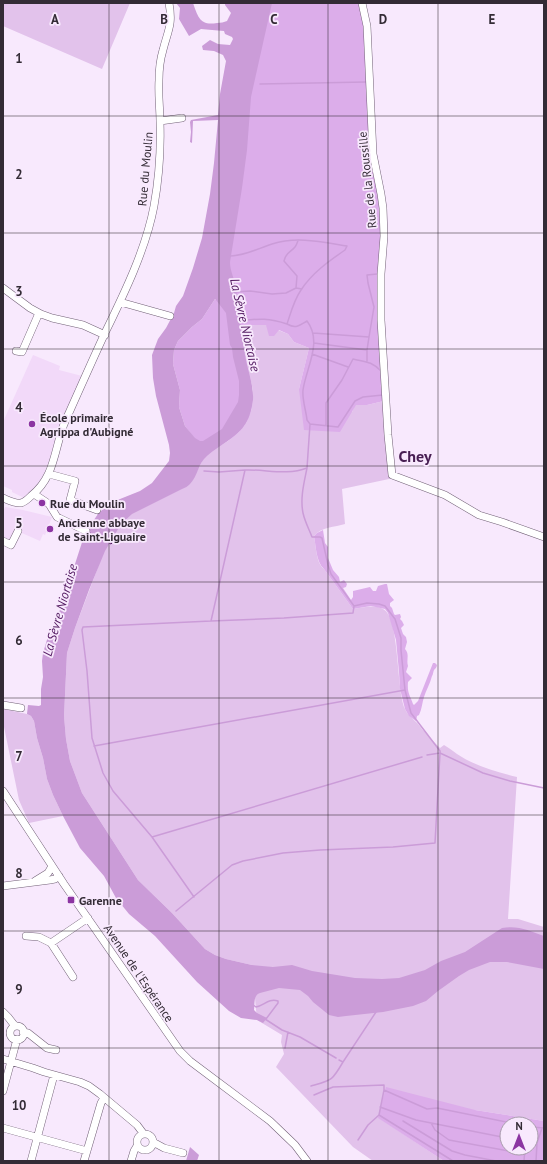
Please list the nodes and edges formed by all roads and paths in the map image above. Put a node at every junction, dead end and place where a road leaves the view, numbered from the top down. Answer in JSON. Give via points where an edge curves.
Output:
{"nodes":[{"id":1,"x":169,"y":3,"type":"edge"},
{"id":2,"x":362,"y":3,"type":"edge"},
{"id":3,"x":182,"y":118,"type":"dead end"},
{"id":4,"x":160,"y":121,"type":"junction"},
{"id":5,"x":3,"y":288,"type":"edge"},
{"id":6,"x":120,"y":302,"type":"junction"},
{"id":7,"x":39,"y":313,"type":"junction"},
{"id":8,"x":170,"y":316,"type":"dead end"},
{"id":9,"x":105,"y":335,"type":"junction"},
{"id":10,"x":16,"y":351,"type":"dead end"},
{"id":11,"x":49,"y":474,"type":"junction"},
{"id":12,"x":34,"y":494,"type":"junction"},
{"id":13,"x":3,"y":498,"type":"edge"},
{"id":14,"x":97,"y":510,"type":"dead end"},
{"id":15,"x":18,"y":531,"type":"dead end"},
{"id":16,"x":86,"y":531,"type":"dead end"},
{"id":17,"x":544,"y":537,"type":"edge"},
{"id":18,"x":3,"y":541,"type":"edge"},
{"id":19,"x":3,"y":705,"type":"edge"},
{"id":20,"x":21,"y":708,"type":"dead end"},
{"id":21,"x":3,"y":791,"type":"edge"},
{"id":22,"x":52,"y":866,"type":"junction"},
{"id":23,"x":59,"y":876,"type":"junction"},
{"id":24,"x":31,"y":882,"type":"junction"},
{"id":25,"x":3,"y":886,"type":"edge"},
{"id":26,"x":88,"y":918,"type":"junction"},
{"id":27,"x":26,"y":936,"type":"dead end"},
{"id":28,"x":51,"y":943,"type":"junction"},
{"id":29,"x":73,"y":977,"type":"dead end"},
{"id":30,"x":3,"y":1012,"type":"edge"},
{"id":31,"x":15,"y":1026,"type":"junction"},
{"id":32,"x":23,"y":1032,"type":"junction"},
{"id":33,"x":17,"y":1039,"type":"junction"},
{"id":34,"x":56,"y":1050,"type":"dead end"},
{"id":35,"x":3,"y":1059,"type":"edge"},
{"id":36,"x":11,"y":1061,"type":"junction"},
{"id":37,"x":54,"y":1075,"type":"junction"},
{"id":38,"x":3,"y":1091,"type":"edge"},
{"id":39,"x":104,"y":1098,"type":"junction"},
{"id":40,"x":3,"y":1128,"type":"edge"},
{"id":41,"x":143,"y":1133,"type":"junction"},
{"id":42,"x":38,"y":1138,"type":"junction"},
{"id":43,"x":153,"y":1142,"type":"junction"},
{"id":44,"x":137,"y":1146,"type":"junction"},
{"id":45,"x":87,"y":1151,"type":"junction"},
{"id":46,"x":183,"y":1153,"type":"dead end"},
{"id":47,"x":31,"y":1161,"type":"edge"},
{"id":48,"x":84,"y":1161,"type":"edge"},
{"id":49,"x":131,"y":1161,"type":"edge"},
{"id":50,"x":307,"y":1161,"type":"edge"}],
"edges":[{"from":1,"to":4,"type":"street","name":"Rue du Moulin","via":[[171,25],[163,48],[158,87]]},
{"from":2,"to":17,"type":"street","name":"Rue de la Roussille","via":[[367,26],[373,154],[384,222],[381,320],[392,475],[445,495],[479,515]]},
{"from":3,"to":4,"type":"street"},
{"from":4,"to":6,"type":"street","name":"Rue du Moulin","via":[[160,153],[154,207],[135,267]]},
{"from":5,"to":7,"type":"street"},
{"from":6,"to":8,"type":"street"},
{"from":6,"to":9,"type":"street","name":"Rue du Moulin"},
{"from":7,"to":9,"type":"street","via":[[83,325]]},
{"from":7,"to":10,"type":"street","via":[[22,352]]},
{"from":9,"to":11,"type":"street","name":"Rue du Moulin","via":[[64,424]]},
{"from":11,"to":12,"type":"street","name":"Rue du Moulin"},
{"from":11,"to":14,"type":"street","via":[[75,481],[70,500]]},
{"from":12,"to":13,"type":"street","name":"Rue du Moulin","via":[[21,503]]},
{"from":12,"to":16,"type":"street","via":[[49,504],[57,517]]},
{"from":15,"to":18,"type":"street","via":[[11,545]]},
{"from":19,"to":20,"type":"street"},
{"from":21,"to":22,"type":"street","name":"Avenue de l'Espérance"},
{"from":22,"to":23,"type":"street","name":"Avenue de l'Espérance"},
{"from":22,"to":24,"type":"street","via":[[48,874]]},
{"from":23,"to":24,"type":"street","via":[[55,879]]},
{"from":23,"to":26,"type":"street","name":"Avenue de l'Espérance"},
{"from":24,"to":25,"type":"street"},
{"from":26,"to":28,"type":"street"},
{"from":26,"to":50,"type":"street","name":"Avenue de l'Espérance","via":[[180,1051],[270,1121]]},
{"from":27,"to":28,"type":"street","via":[[39,937]]},
{"from":28,"to":29,"type":"street"},
{"from":30,"to":31,"type":"street"},
{"from":31,"to":32,"type":"street"},
{"from":31,"to":33,"type":"street","via":[[11,1029],[10,1035]]},
{"from":32,"to":33,"type":"street"},
{"from":32,"to":34,"type":"street","via":[[47,1048]]},
{"from":33,"to":36,"type":"street"},
{"from":35,"to":36,"type":"street"},
{"from":36,"to":37,"type":"street"},
{"from":36,"to":38,"type":"street"},
{"from":37,"to":39,"type":"street","via":[[89,1086]]},
{"from":37,"to":42,"type":"street"},
{"from":39,"to":41,"type":"street"},
{"from":39,"to":45,"type":"street"},
{"from":40,"to":42,"type":"street"},
{"from":41,"to":43,"type":"street","via":[[150,1135]]},
{"from":41,"to":44,"type":"street","via":[[137,1138]]},
{"from":42,"to":45,"type":"street"},
{"from":42,"to":47,"type":"street"},
{"from":43,"to":44,"type":"street","via":[[147,1150]]},
{"from":43,"to":46,"type":"street"},
{"from":44,"to":49,"type":"street"},
{"from":45,"to":48,"type":"street"}]}
